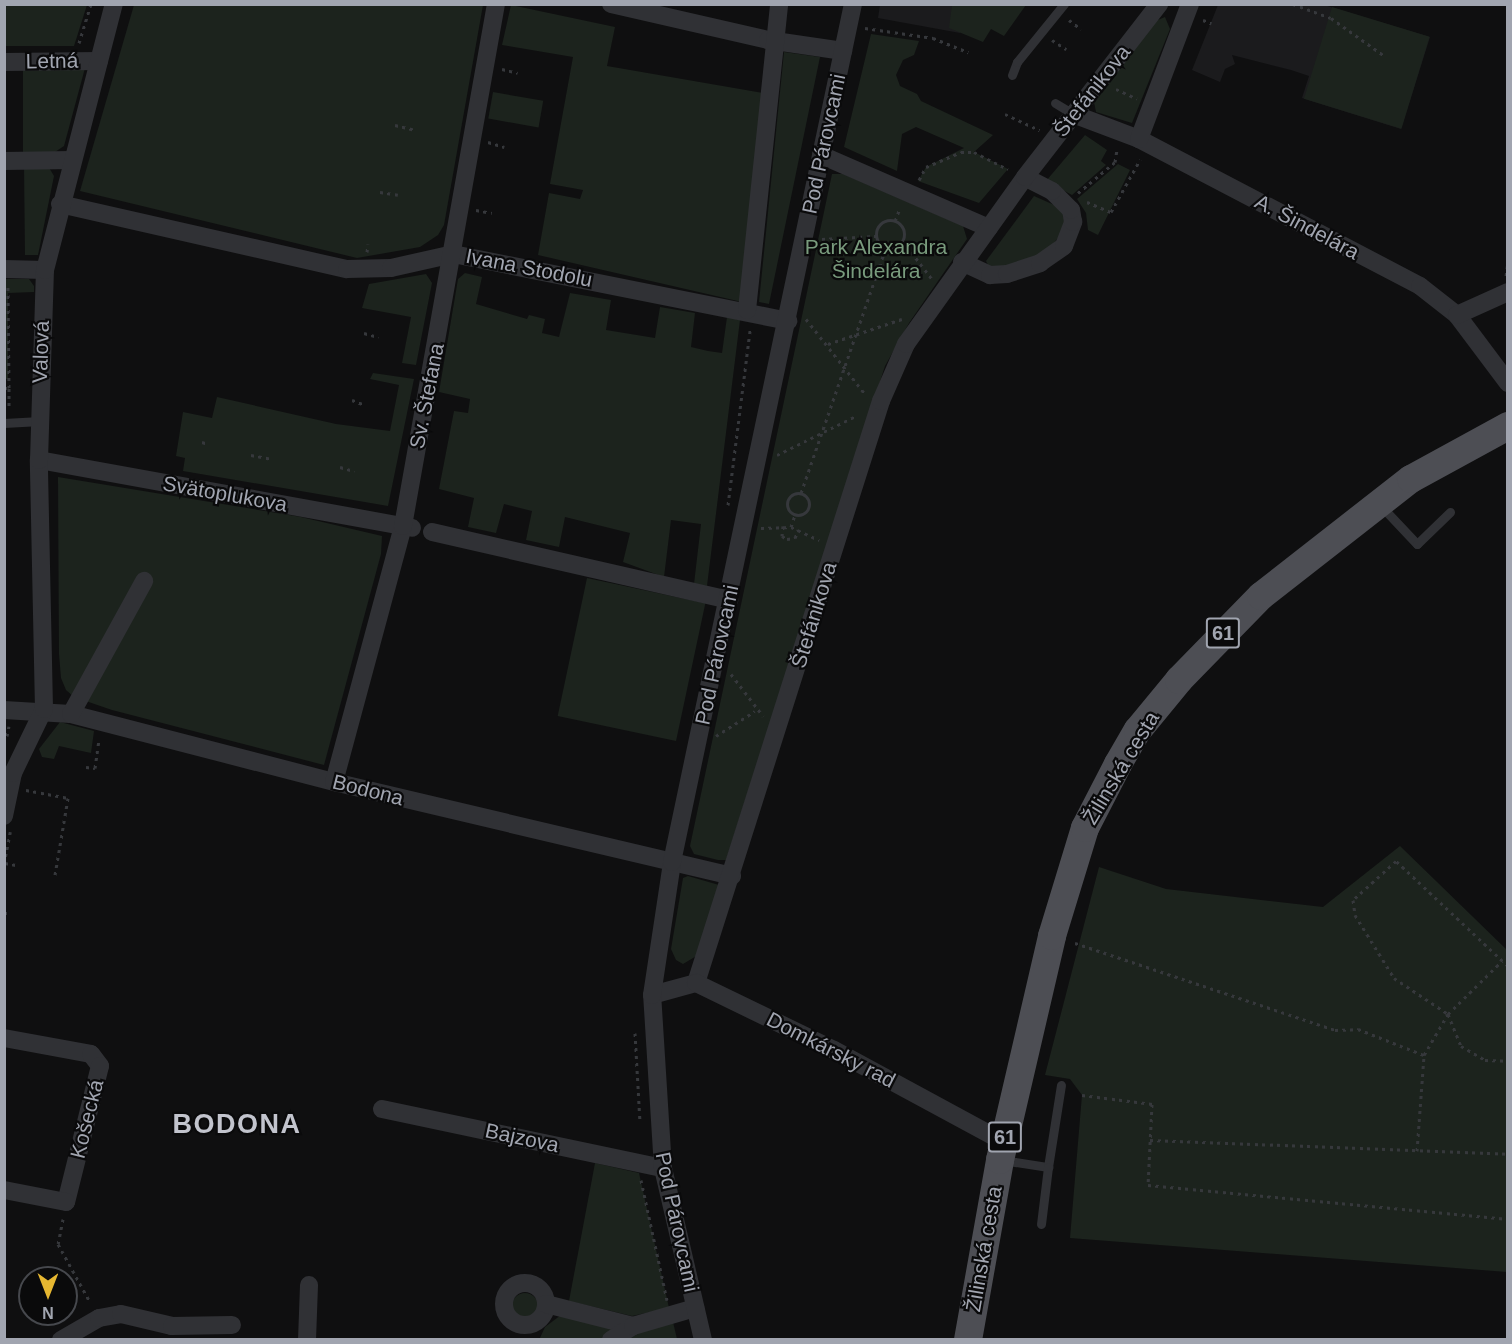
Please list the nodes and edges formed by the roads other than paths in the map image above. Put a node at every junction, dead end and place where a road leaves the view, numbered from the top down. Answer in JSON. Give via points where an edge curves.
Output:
{"nodes":[{"id":1,"x":114,"y":4,"type":"edge"},
{"id":2,"x":496,"y":4,"type":"edge"},
{"id":3,"x":611,"y":4,"type":"edge"},
{"id":4,"x":779,"y":4,"type":"edge"},
{"id":5,"x":853,"y":4,"type":"edge"},
{"id":6,"x":1064,"y":4,"type":"edge"},
{"id":7,"x":1159,"y":4,"type":"edge"},
{"id":8,"x":1198,"y":13,"type":"edge"},
{"id":9,"x":775,"y":41,"type":"junction"},
{"id":10,"x":843,"y":51,"type":"junction"},
{"id":11,"x":99,"y":61,"type":"junction"},
{"id":12,"x":4,"y":62,"type":"edge"},
{"id":13,"x":1012,"y":75,"type":"dead end"},
{"id":14,"x":1055,"y":103,"type":"dead end"},
{"id":15,"x":1073,"y":114,"type":"junction"},
{"id":16,"x":1139,"y":139,"type":"junction"},
{"id":17,"x":821,"y":155,"type":"junction"},
{"id":18,"x":72,"y":160,"type":"junction"},
{"id":19,"x":4,"y":161,"type":"edge"},
{"id":20,"x":1018,"y":171,"type":"junction"},
{"id":21,"x":60,"y":204,"type":"junction"},
{"id":22,"x":989,"y":228,"type":"junction"},
{"id":23,"x":453,"y":254,"type":"junction"},
{"id":24,"x":962,"y":262,"type":"junction"},
{"id":25,"x":6,"y":269,"type":"edge"},
{"id":26,"x":45,"y":270,"type":"junction"},
{"id":27,"x":1506,"y":287,"type":"edge"},
{"id":28,"x":747,"y":310,"type":"junction"},
{"id":29,"x":1457,"y":315,"type":"junction"},
{"id":30,"x":799,"y":323,"type":"junction"},
{"id":31,"x":1508,"y":383,"type":"edge"},
{"id":32,"x":40,"y":421,"type":"junction"},
{"id":33,"x":4,"y":423,"type":"edge"},
{"id":34,"x":1508,"y":426,"type":"edge"},
{"id":35,"x":39,"y":460,"type":"junction"},
{"id":36,"x":1378,"y":503,"type":"junction"},
{"id":37,"x":1450,"y":512,"type":"dead end"},
{"id":38,"x":407,"y":527,"type":"junction"},
{"id":39,"x":432,"y":532,"type":"dead end"},
{"id":40,"x":144,"y":582,"type":"dead end"},
{"id":41,"x":729,"y":600,"type":"junction"},
{"id":42,"x":44,"y":709,"type":"junction"},
{"id":43,"x":4,"y":710,"type":"edge"},
{"id":44,"x":71,"y":714,"type":"junction"},
{"id":45,"x":12,"y":778,"type":"edge"},
{"id":46,"x":334,"y":782,"type":"junction"},
{"id":47,"x":4,"y":816,"type":"edge"},
{"id":48,"x":672,"y":862,"type":"junction"},
{"id":49,"x":732,"y":876,"type":"junction"},
{"id":50,"x":696,"y":982,"type":"junction"},
{"id":51,"x":652,"y":995,"type":"junction"},
{"id":52,"x":4,"y":1038,"type":"edge"},
{"id":53,"x":1061,"y":1085,"type":"dead end"},
{"id":54,"x":382,"y":1109,"type":"dead end"},
{"id":55,"x":1002,"y":1151,"type":"junction"},
{"id":56,"x":1048,"y":1167,"type":"junction"},
{"id":57,"x":663,"y":1168,"type":"junction"},
{"id":58,"x":4,"y":1190,"type":"edge"},
{"id":59,"x":1041,"y":1224,"type":"dead end"},
{"id":60,"x":309,"y":1285,"type":"dead end"},
{"id":61,"x":546,"y":1304,"type":"dead end"},
{"id":62,"x":696,"y":1308,"type":"junction"},
{"id":63,"x":232,"y":1325,"type":"dead end"},
{"id":64,"x":624,"y":1334,"type":"edge"},
{"id":65,"x":61,"y":1340,"type":"edge"},
{"id":66,"x":307,"y":1340,"type":"edge"},
{"id":67,"x":703,"y":1340,"type":"edge"},
{"id":68,"x":968,"y":1340,"type":"edge"}],
"edges":[{"from":1,"to":11,"type":"street","name":"Valová"},
{"from":2,"to":23,"type":"street","name":"Sv. Štefana"},
{"from":3,"to":9,"type":"street"},
{"from":4,"to":9,"type":"street"},
{"from":5,"to":10,"type":"street","name":"Pod Párovcami"},
{"from":6,"to":13,"type":"lane","via":[[1017,62]]},
{"from":7,"to":15,"type":"street","name":"Štefánikova"},
{"from":8,"to":16,"type":"street"},
{"from":9,"to":10,"type":"street"},
{"from":9,"to":28,"type":"street"},
{"from":10,"to":17,"type":"street","name":"Pod Párovcami"},
{"from":11,"to":12,"type":"street","name":"Letná"},
{"from":11,"to":18,"type":"street","name":"Valová"},
{"from":14,"to":15,"type":"lane"},
{"from":15,"to":16,"type":"street","name":"A. Šindelára"},
{"from":15,"to":20,"type":"street","name":"Štefánikova"},
{"from":16,"to":29,"type":"street","name":"A. Šindelára","via":[[1420,286]]},
{"from":17,"to":22,"type":"street"},
{"from":17,"to":30,"type":"street","name":"Pod Párovcami"},
{"from":18,"to":19,"type":"street"},
{"from":18,"to":21,"type":"street","name":"Valová"},
{"from":20,"to":22,"type":"street","name":"Štefánikova"},
{"from":20,"to":24,"type":"street","via":[[1052,191],[1071,210],[1073,222],[1064,246],[1040,263],[1007,274],[990,275]]},
{"from":21,"to":23,"type":"street","name":"Ivana Stodolu","via":[[347,269],[391,268]]},
{"from":21,"to":26,"type":"street","name":"Valová"},
{"from":22,"to":24,"type":"street","name":"Štefánikova"},
{"from":23,"to":28,"type":"street","name":"Ivana Stodolu"},
{"from":23,"to":38,"type":"street","name":"Sv. Štefana"},
{"from":24,"to":49,"type":"street","name":"Štefánikova","via":[[906,344],[880,401]]},
{"from":25,"to":26,"type":"street"},
{"from":26,"to":32,"type":"street","name":"Valová"},
{"from":27,"to":29,"type":"street"},
{"from":28,"to":30,"type":"street","name":"Ivana Stodolu"},
{"from":29,"to":31,"type":"street","name":"A. Šindelára"},
{"from":30,"to":41,"type":"street","name":"Pod Párovcami"},
{"from":32,"to":33,"type":"lane"},
{"from":32,"to":35,"type":"street","name":"Valová"},
{"from":34,"to":36,"type":"main road","name":"Žilinská cesta","number":"61","via":[[1456,451]]},
{"from":35,"to":38,"type":"street","name":"Svätoplukova"},
{"from":35,"to":42,"type":"street","name":"Valová"},
{"from":36,"to":37,"type":"lane","via":[[1417,544]]},
{"from":36,"to":55,"type":"main road","name":"Žilinská cesta","number":"61","via":[[1261,596],[1200,657],[1138,730],[1104,788],[1085,828],[1066,886]]},
{"from":38,"to":46,"type":"street","name":"Sv. Štefana"},
{"from":39,"to":41,"type":"street"},
{"from":40,"to":44,"type":"street"},
{"from":41,"to":48,"type":"street","name":"Pod Párovcami"},
{"from":42,"to":43,"type":"street","name":"Bodona"},
{"from":42,"to":44,"type":"street","name":"Bodona"},
{"from":42,"to":45,"type":"street"},
{"from":44,"to":46,"type":"street","name":"Bodona"},
{"from":45,"to":47,"type":"street"},
{"from":46,"to":48,"type":"street","name":"Bodona"},
{"from":48,"to":49,"type":"street","name":"Bodona"},
{"from":48,"to":51,"type":"street","name":"Pod Párovcami"},
{"from":49,"to":50,"type":"street","name":"Štefánikova"},
{"from":50,"to":51,"type":"street"},
{"from":50,"to":55,"type":"street","name":"Domkársky rad","via":[[834,1050]]},
{"from":51,"to":57,"type":"street","name":"Pod Párovcami"},
{"from":52,"to":58,"type":"street","name":"Košecká","via":[[91,1054],[100,1066],[66,1202]]},
{"from":53,"to":56,"type":"lane"},
{"from":54,"to":57,"type":"street","name":"Bajzova"},
{"from":55,"to":56,"type":"lane"},
{"from":55,"to":68,"type":"main road","name":"Žilinská cesta","number":"61"},
{"from":56,"to":59,"type":"lane"},
{"from":57,"to":62,"type":"street","name":"Pod Párovcami"},
{"from":60,"to":66,"type":"street"},
{"from":61,"to":64,"type":"street","name":"Pod Párovcami"},
{"from":62,"to":64,"type":"street","name":"Pod Párovcami"},
{"from":62,"to":67,"type":"street","name":"Pod Párovcami"},
{"from":63,"to":65,"type":"street","via":[[172,1326],[121,1314],[99,1318]]}]}
